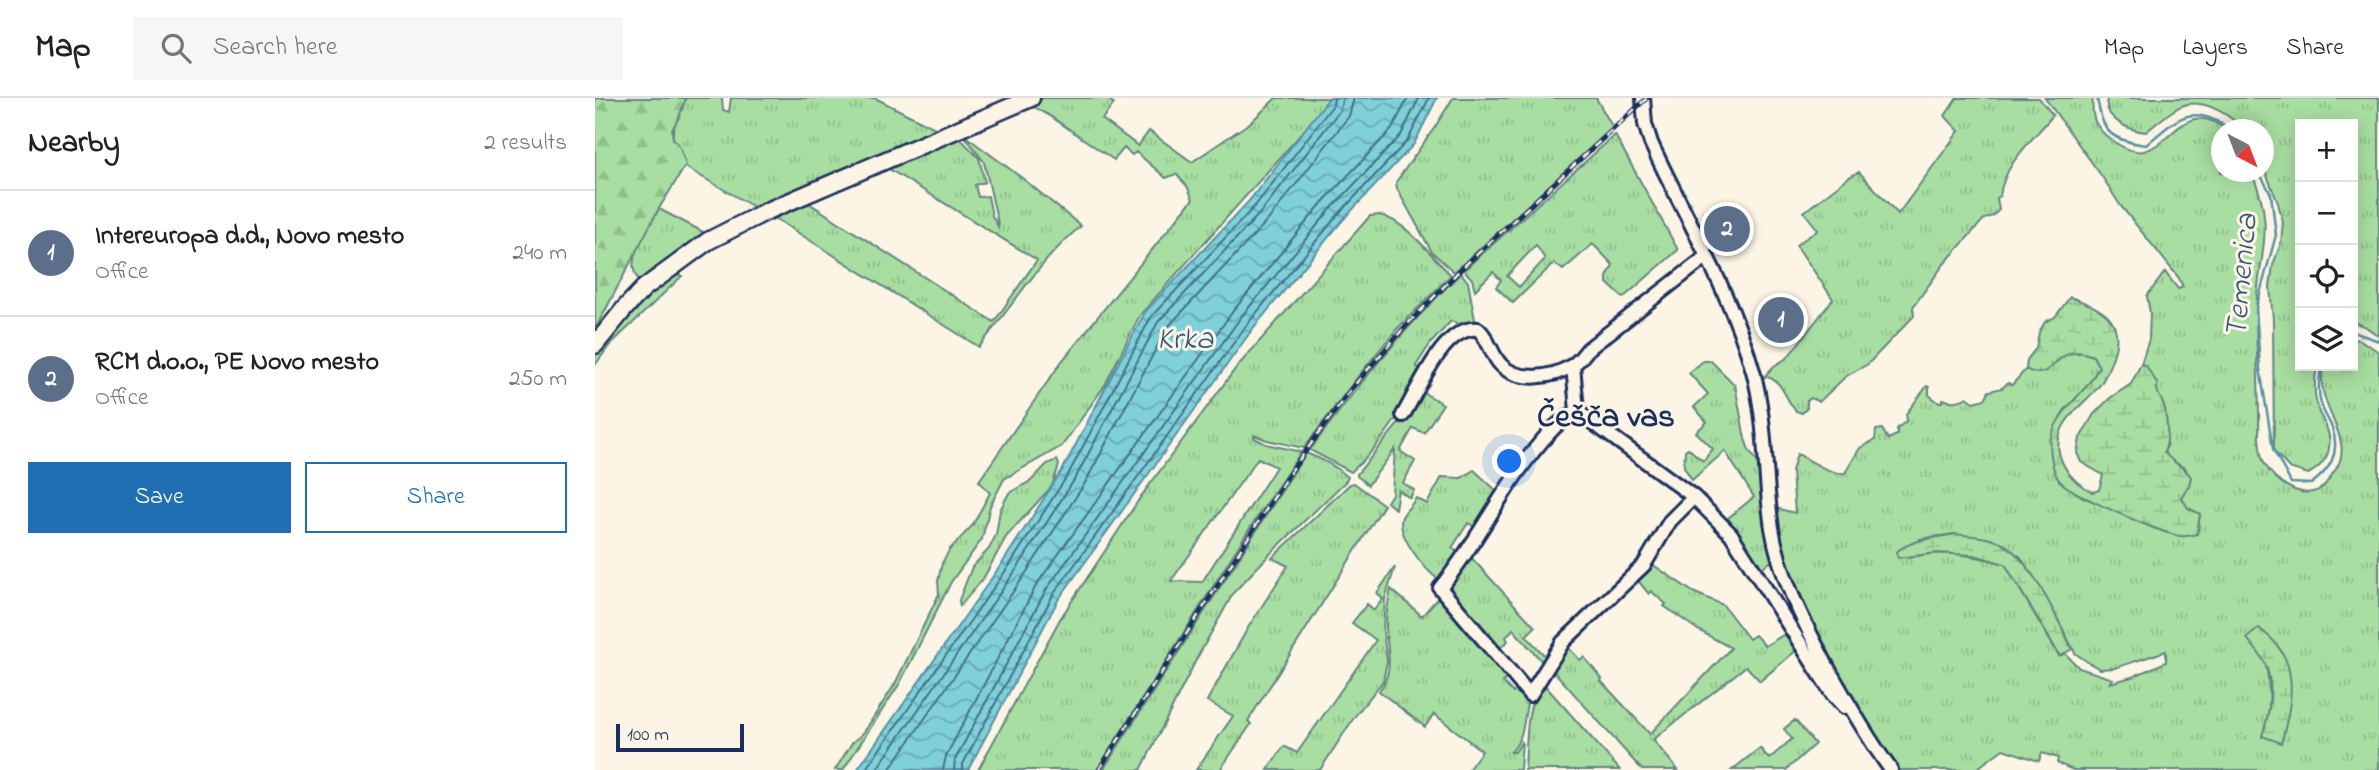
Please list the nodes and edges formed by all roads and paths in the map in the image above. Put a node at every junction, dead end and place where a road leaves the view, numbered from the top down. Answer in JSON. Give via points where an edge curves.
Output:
{"nodes":[{"id":1,"x":1031,"y":98,"type":"edge"},
{"id":2,"x":1643,"y":98,"type":"edge"},
{"id":3,"x":1706,"y":257,"type":"junction"},
{"id":4,"x":595,"y":345,"type":"edge"},
{"id":5,"x":1573,"y":365,"type":"junction"},
{"id":6,"x":1577,"y":411,"type":"junction"},
{"id":7,"x":1403,"y":415,"type":"dead end"},
{"id":8,"x":1694,"y":497,"type":"junction"},
{"id":9,"x":1862,"y":727,"type":"junction"},
{"id":10,"x":1891,"y":770,"type":"edge"}],
"edges":[{"from":1,"to":4,"type":"main road","via":[[708,241],[644,288]]},
{"from":2,"to":3,"type":"street","via":[[1651,143]]},
{"from":3,"to":5,"type":"street"},
{"from":3,"to":9,"type":"street","via":[[1745,347],[1758,393],[1772,526],[1782,570]]},
{"from":5,"to":6,"type":"street"},
{"from":5,"to":7,"type":"street","via":[[1548,374],[1522,376],[1501,365],[1482,332],[1471,328],[1441,351]]},
{"from":6,"to":8,"type":"street"},
{"from":6,"to":8,"type":"street","via":[[1551,430],[1440,588],[1530,695],[1563,642],[1644,565],[1670,521]]},
{"from":8,"to":9,"type":"street","via":[[1731,534],[1833,695]]},
{"from":9,"to":10,"type":"street"}]}
